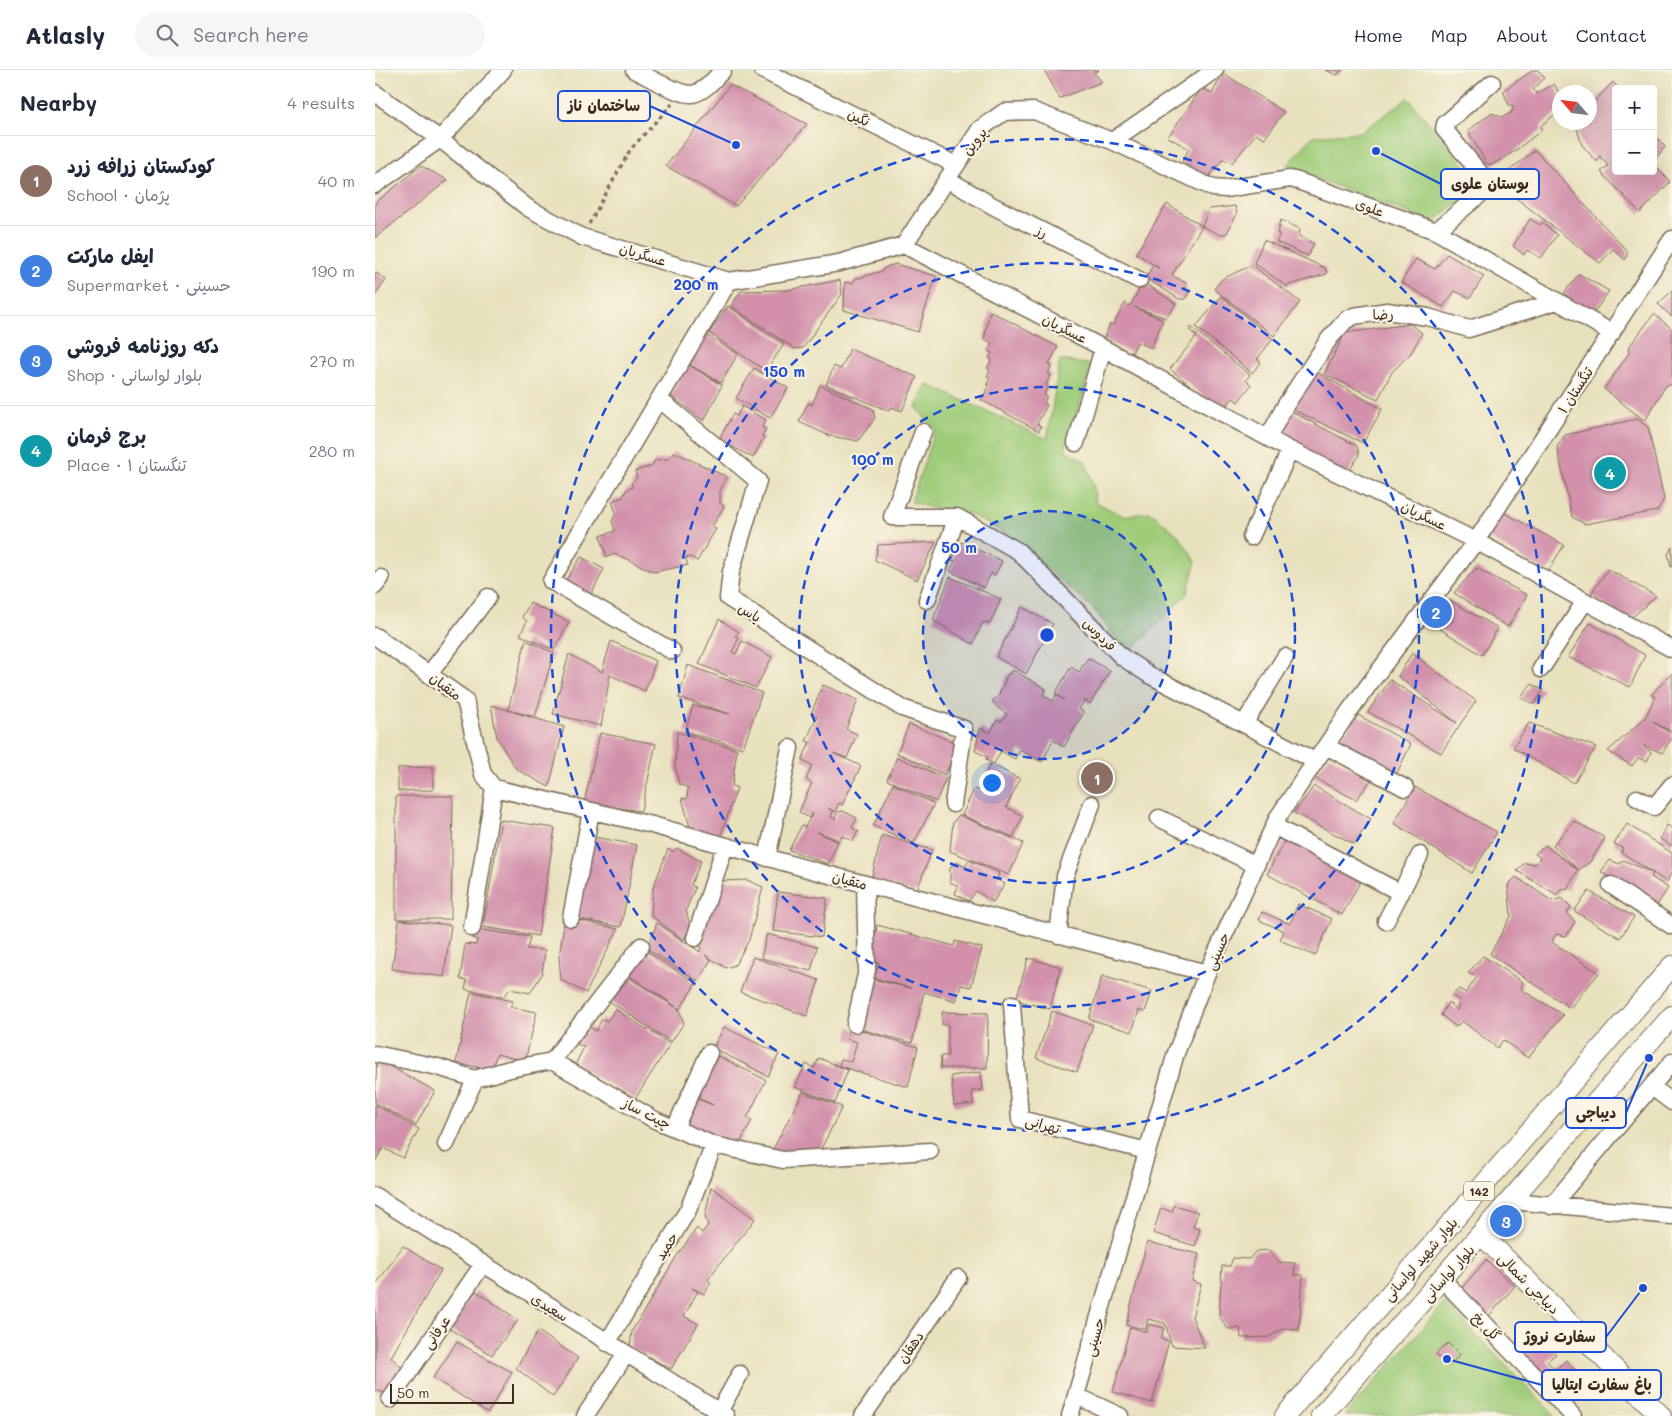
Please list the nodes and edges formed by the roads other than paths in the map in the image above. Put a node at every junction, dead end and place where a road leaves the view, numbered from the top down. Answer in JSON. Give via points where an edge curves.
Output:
{"nodes":[{"id":1,"x":503,"y":70,"type":"edge"},
{"id":2,"x":634,"y":70,"type":"edge"},
{"id":3,"x":723,"y":70,"type":"edge"},
{"id":4,"x":762,"y":70,"type":"edge"},
{"id":5,"x":1215,"y":70,"type":"edge"},
{"id":6,"x":1492,"y":83,"type":"dead end"},
{"id":7,"x":375,"y":93,"type":"edge"},
{"id":8,"x":440,"y":139,"type":"junction"},
{"id":9,"x":1111,"y":142,"type":"junction"},
{"id":10,"x":956,"y":165,"type":"junction"},
{"id":11,"x":947,"y":179,"type":"junction"},
{"id":12,"x":375,"y":185,"type":"edge"},
{"id":13,"x":1436,"y":231,"type":"junction"},
{"id":14,"x":1672,"y":239,"type":"edge"},
{"id":15,"x":904,"y":245,"type":"junction"},
{"id":16,"x":1139,"y":280,"type":"dead end"},
{"id":17,"x":729,"y":281,"type":"junction"},
{"id":18,"x":1557,"y":301,"type":"junction"},
{"id":19,"x":1612,"y":333,"type":"junction"},
{"id":20,"x":1103,"y":348,"type":"junction"},
{"id":21,"x":660,"y":400,"type":"junction"},
{"id":22,"x":923,"y":432,"type":"dead end"},
{"id":23,"x":1268,"y":438,"type":"junction"},
{"id":24,"x":1076,"y":443,"type":"dead end"},
{"id":25,"x":1290,"y":450,"type":"junction"},
{"id":26,"x":957,"y":517,"type":"junction"},
{"id":27,"x":1251,"y":537,"type":"dead end"},
{"id":28,"x":1476,"y":541,"type":"junction"},
{"id":29,"x":488,"y":598,"type":"dead end"},
{"id":30,"x":927,"y":600,"type":"dead end"},
{"id":31,"x":1585,"y":601,"type":"junction"},
{"id":32,"x":375,"y":636,"type":"edge"},
{"id":33,"x":1672,"y":649,"type":"edge"},
{"id":34,"x":672,"y":651,"type":"dead end"},
{"id":35,"x":1285,"y":657,"type":"dead end"},
{"id":36,"x":1541,"y":669,"type":"dead end"},
{"id":37,"x":430,"y":673,"type":"junction"},
{"id":38,"x":1244,"y":724,"type":"junction"},
{"id":39,"x":1326,"y":746,"type":"junction"},
{"id":40,"x":790,"y":748,"type":"dead end"},
{"id":41,"x":1315,"y":761,"type":"junction"},
{"id":42,"x":1672,"y":785,"type":"edge"},
{"id":43,"x":494,"y":788,"type":"junction"},
{"id":44,"x":1405,"y":788,"type":"dead end"},
{"id":45,"x":1637,"y":798,"type":"dead end"},
{"id":46,"x":953,"y":804,"type":"dead end"},
{"id":47,"x":1092,"y":804,"type":"dead end"},
{"id":48,"x":591,"y":811,"type":"junction"},
{"id":49,"x":1159,"y":818,"type":"dead end"},
{"id":50,"x":1274,"y":826,"type":"junction"},
{"id":51,"x":725,"y":846,"type":"junction"},
{"id":52,"x":1420,"y":855,"type":"dead end"},
{"id":53,"x":767,"y":858,"type":"junction"},
{"id":54,"x":1256,"y":864,"type":"junction"},
{"id":55,"x":865,"y":884,"type":"junction"},
{"id":56,"x":1611,"y":885,"type":"dead end"},
{"id":57,"x":1401,"y":893,"type":"junction"},
{"id":58,"x":571,"y":918,"type":"dead end"},
{"id":59,"x":1386,"y":921,"type":"dead end"},
{"id":60,"x":1672,"y":926,"type":"edge"},
{"id":61,"x":472,"y":928,"type":"dead end"},
{"id":62,"x":1057,"y":935,"type":"junction"},
{"id":63,"x":695,"y":938,"type":"dead end"},
{"id":64,"x":641,"y":946,"type":"dead end"},
{"id":65,"x":1672,"y":966,"type":"edge"},
{"id":66,"x":1207,"y":973,"type":"junction"},
{"id":67,"x":1012,"y":1004,"type":"dead end"},
{"id":68,"x":1672,"y":1016,"type":"edge"},
{"id":69,"x":855,"y":1024,"type":"dead end"},
{"id":70,"x":709,"y":1053,"type":"dead end"},
{"id":71,"x":375,"y":1054,"type":"edge"},
{"id":72,"x":552,"y":1061,"type":"junction"},
{"id":73,"x":1672,"y":1062,"type":"edge"},
{"id":74,"x":475,"y":1080,"type":"junction"},
{"id":75,"x":1652,"y":1086,"type":"junction"},
{"id":76,"x":1672,"y":1102,"type":"edge"},
{"id":77,"x":675,"y":1128,"type":"junction"},
{"id":78,"x":446,"y":1144,"type":"dead end"},
{"id":79,"x":714,"y":1145,"type":"junction"},
{"id":80,"x":930,"y":1151,"type":"dead end"},
{"id":81,"x":1147,"y":1151,"type":"junction"},
{"id":82,"x":375,"y":1196,"type":"edge"},
{"id":83,"x":1512,"y":1201,"type":"junction"},
{"id":84,"x":1551,"y":1206,"type":"junction"},
{"id":85,"x":1672,"y":1216,"type":"edge"},
{"id":86,"x":1481,"y":1235,"type":"junction"},
{"id":87,"x":483,"y":1264,"type":"junction"},
{"id":88,"x":957,"y":1278,"type":"dead end"},
{"id":89,"x":1442,"y":1279,"type":"junction"},
{"id":90,"x":607,"y":1342,"type":"junction"},
{"id":91,"x":626,"y":1354,"type":"junction"},
{"id":92,"x":740,"y":1374,"type":"dead end"},
{"id":93,"x":1077,"y":1396,"type":"junction"},
{"id":94,"x":390,"y":1400,"type":"dead end"},
{"id":95,"x":722,"y":1414,"type":"edge"},
{"id":96,"x":585,"y":1416,"type":"edge"},
{"id":97,"x":863,"y":1416,"type":"edge"},
{"id":98,"x":1070,"y":1416,"type":"edge"},
{"id":99,"x":1120,"y":1416,"type":"edge"},
{"id":100,"x":1285,"y":1416,"type":"edge"},
{"id":101,"x":1321,"y":1416,"type":"edge"},
{"id":102,"x":1573,"y":1416,"type":"edge"},
{"id":103,"x":1661,"y":1416,"type":"edge"}],
"edges":[{"from":1,"to":8,"type":"street"},
{"from":2,"to":3,"type":"street","via":[[693,94],[706,87]]},
{"from":4,"to":10,"type":"street","name":"نگین"},
{"from":5,"to":9,"type":"street"},
{"from":6,"to":13,"type":"street","via":[[1445,124],[1444,129],[1489,187]]},
{"from":7,"to":8,"type":"street","name":"عسگریان"},
{"from":8,"to":12,"type":"street"},
{"from":8,"to":17,"type":"street","name":"عسگریان","via":[[528,208],[582,237]]},
{"from":9,"to":10,"type":"street","name":"پروین","via":[[1034,111],[1004,112],[980,129]]},
{"from":9,"to":13,"type":"street","name":"علوی","via":[[1213,188],[1290,179]]},
{"from":10,"to":11,"type":"street","name":"پروین"},
{"from":11,"to":15,"type":"street","name":"پروین"},
{"from":11,"to":16,"type":"street","name":"رز"},
{"from":13,"to":18,"type":"street","name":"علوی"},
{"from":14,"to":19,"type":"street","name":"تنگستان ۱"},
{"from":15,"to":17,"type":"street","name":"عسگریان","via":[[839,263]]},
{"from":15,"to":20,"type":"street","name":"عسگریان"},
{"from":17,"to":21,"type":"street"},
{"from":18,"to":19,"type":"street","name":"علوی"},
{"from":18,"to":23,"type":"street","name":"رضا","via":[[1469,329],[1428,317],[1387,311],[1354,316],[1329,339]]},
{"from":19,"to":28,"type":"street","name":"تنگستان ۱"},
{"from":20,"to":23,"type":"street","name":"عسگریان"},
{"from":20,"to":24,"type":"street"},
{"from":21,"to":34,"type":"street","via":[[551,581]]},
{"from":21,"to":46,"type":"street","name":"یاس","via":[[758,481],[731,572],[728,598],[902,708],[964,729]]},
{"from":22,"to":26,"type":"street","name":"فردوس","via":[[892,517]]},
{"from":23,"to":25,"type":"street","name":"عسگریان"},
{"from":25,"to":27,"type":"street"},
{"from":25,"to":28,"type":"street","name":"عسگریان"},
{"from":26,"to":30,"type":"street"},
{"from":26,"to":38,"type":"street","name":"فردوس","via":[[1018,551],[1122,657],[1151,676]]},
{"from":28,"to":31,"type":"street","name":"عسگریان"},
{"from":28,"to":39,"type":"street","name":"حسینی","via":[[1349,710]]},
{"from":29,"to":37,"type":"street"},
{"from":31,"to":33,"type":"street","name":"عسگریان"},
{"from":31,"to":36,"type":"street"},
{"from":32,"to":37,"type":"street","name":"متقیان"},
{"from":35,"to":38,"type":"street"},
{"from":37,"to":43,"type":"street","name":"متقیان","via":[[465,700],[483,774]]},
{"from":38,"to":41,"type":"street","name":"فردوس"},
{"from":39,"to":41,"type":"street","name":"حسینی"},
{"from":39,"to":44,"type":"street"},
{"from":40,"to":53,"type":"street"},
{"from":41,"to":50,"type":"street","name":"حسینی"},
{"from":42,"to":45,"type":"street","via":[[1654,807]]},
{"from":43,"to":48,"type":"street","name":"متقیان"},
{"from":43,"to":61,"type":"street"},
{"from":47,"to":62,"type":"street","via":[[1065,876]]},
{"from":48,"to":51,"type":"street","name":"متقیان"},
{"from":48,"to":58,"type":"street"},
{"from":49,"to":54,"type":"street"},
{"from":50,"to":54,"type":"street","name":"حسینی"},
{"from":50,"to":57,"type":"street"},
{"from":51,"to":53,"type":"street","name":"متقیان"},
{"from":51,"to":63,"type":"street"},
{"from":52,"to":57,"type":"street"},
{"from":53,"to":55,"type":"street","name":"متقیان"},
{"from":54,"to":66,"type":"street","name":"حسینی"},
{"from":55,"to":62,"type":"street","name":"متقیان"},
{"from":55,"to":69,"type":"street","via":[[867,970]]},
{"from":56,"to":60,"type":"street"},
{"from":57,"to":59,"type":"street"},
{"from":62,"to":66,"type":"street","name":"متقیان"},
{"from":64,"to":72,"type":"street"},
{"from":65,"to":100,"type":"main road","name":"بلوار شهید لواسانی","number":"142"},
{"from":66,"to":81,"type":"street","name":"حسینی","via":[[1176,1053]]},
{"from":67,"to":81,"type":"street","name":"تهرانی","via":[[1020,1119]]},
{"from":68,"to":83,"type":"main road","name":"بلوار لواسانی","number":"142"},
{"from":70,"to":77,"type":"street"},
{"from":71,"to":74,"type":"street","via":[[438,1067]]},
{"from":72,"to":74,"type":"street"},
{"from":72,"to":77,"type":"street","name":"چیت ساز","via":[[655,1120]]},
{"from":73,"to":75,"type":"street"},
{"from":74,"to":78,"type":"street"},
{"from":75,"to":76,"type":"street"},
{"from":75,"to":84,"type":"street"},
{"from":77,"to":79,"type":"street","name":"چیت ساز"},
{"from":79,"to":80,"type":"street","name":"چیت ساز","via":[[783,1160]]},
{"from":79,"to":90,"type":"street","name":"حمید","via":[[688,1210]]},
{"from":81,"to":93,"type":"street","name":"حسینی"},
{"from":82,"to":87,"type":"street","name":"سعیدی"},
{"from":83,"to":84,"type":"street"},
{"from":83,"to":86,"type":"main road","name":"بلوار لواسانی","number":"142"},
{"from":84,"to":85,"type":"street"},
{"from":86,"to":89,"type":"main road","name":"بلوار لواسانی","number":"142"},
{"from":86,"to":103,"type":"main road","name":"دیباجی شمالی"},
{"from":87,"to":90,"type":"street","name":"سعیدی"},
{"from":87,"to":94,"type":"street","name":"عرفانی"},
{"from":88,"to":97,"type":"street","name":"دهقان"},
{"from":89,"to":101,"type":"main road","name":"بلوار لواسانی","number":"142"},
{"from":89,"to":102,"type":"street","name":"گل یخ"},
{"from":90,"to":91,"type":"street","name":"سعیدی"},
{"from":91,"to":95,"type":"street","name":"سعیدی"},
{"from":91,"to":96,"type":"street"},
{"from":92,"to":95,"type":"street"},
{"from":93,"to":98,"type":"street","name":"حسینی"},
{"from":93,"to":99,"type":"street"}]}
